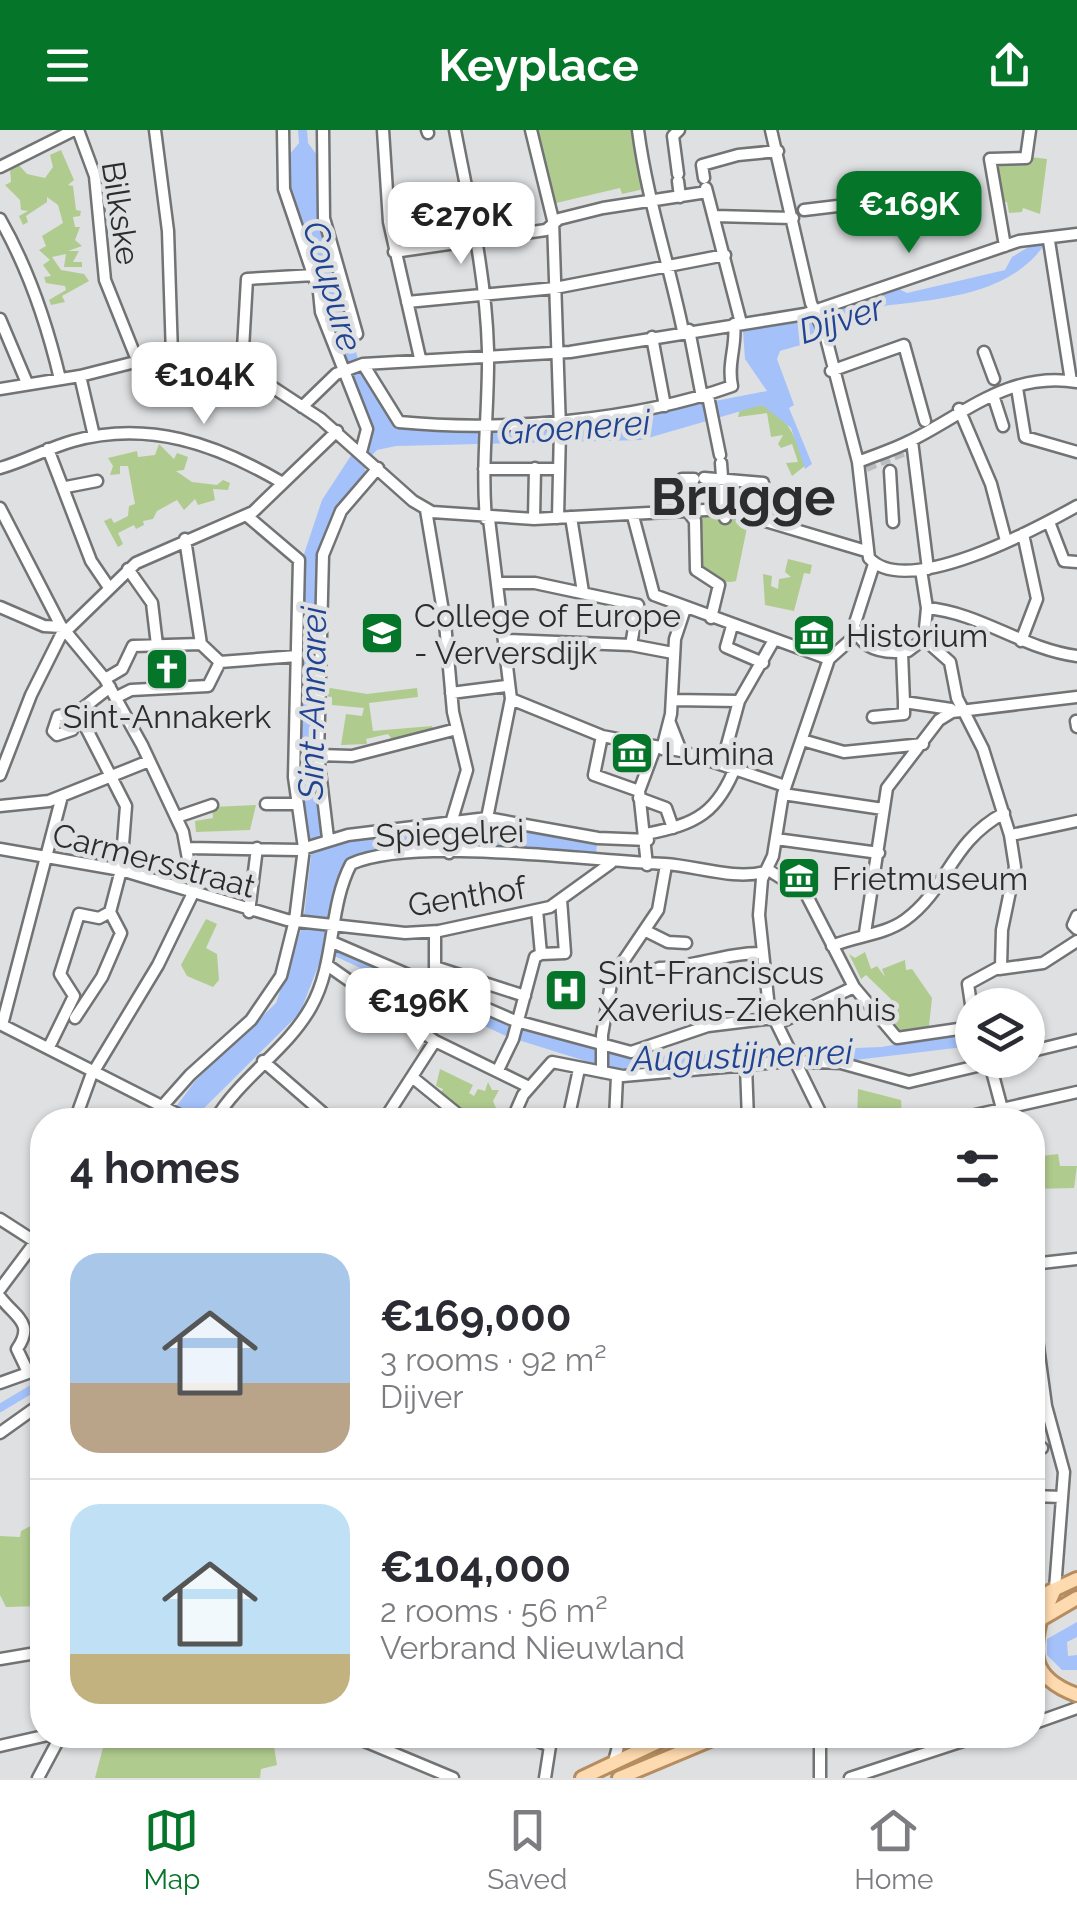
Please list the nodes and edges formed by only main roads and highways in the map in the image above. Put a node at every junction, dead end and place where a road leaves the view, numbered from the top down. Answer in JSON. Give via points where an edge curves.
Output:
{"nodes":[{"id":1,"x":1077,"y":1579,"type":"edge"},
{"id":2,"x":1057,"y":1588,"type":"junction"},
{"id":3,"x":1045,"y":1593,"type":"edge"},
{"id":4,"x":1073,"y":1601,"type":"edge"},
{"id":5,"x":1045,"y":1610,"type":"edge"},
{"id":6,"x":1045,"y":1621,"type":"edge"},
{"id":7,"x":1045,"y":1676,"type":"edge"},
{"id":8,"x":1045,"y":1682,"type":"edge"},
{"id":9,"x":1077,"y":1702,"type":"edge"},
{"id":10,"x":645,"y":1748,"type":"edge"},
{"id":11,"x":691,"y":1748,"type":"edge"},
{"id":12,"x":614,"y":1762,"type":"junction"},
{"id":13,"x":582,"y":1778,"type":"edge"},
{"id":14,"x":608,"y":1778,"type":"edge"},
{"id":15,"x":619,"y":1778,"type":"edge"}],
"edges":[{"from":1,"to":2,"type":"main road"},
{"from":2,"to":3,"type":"main road"},
{"from":2,"to":4,"type":"main road","via":[[1060,1600]]},
{"from":2,"to":5,"type":"main road"},
{"from":4,"to":6,"type":"main road"},
{"from":7,"to":9,"type":"main road"},
{"from":8,"to":9,"type":"main road"},
{"from":10,"to":12,"type":"main road"},
{"from":11,"to":15,"type":"main road"},
{"from":12,"to":13,"type":"main road"},
{"from":12,"to":14,"type":"main road"}]}
